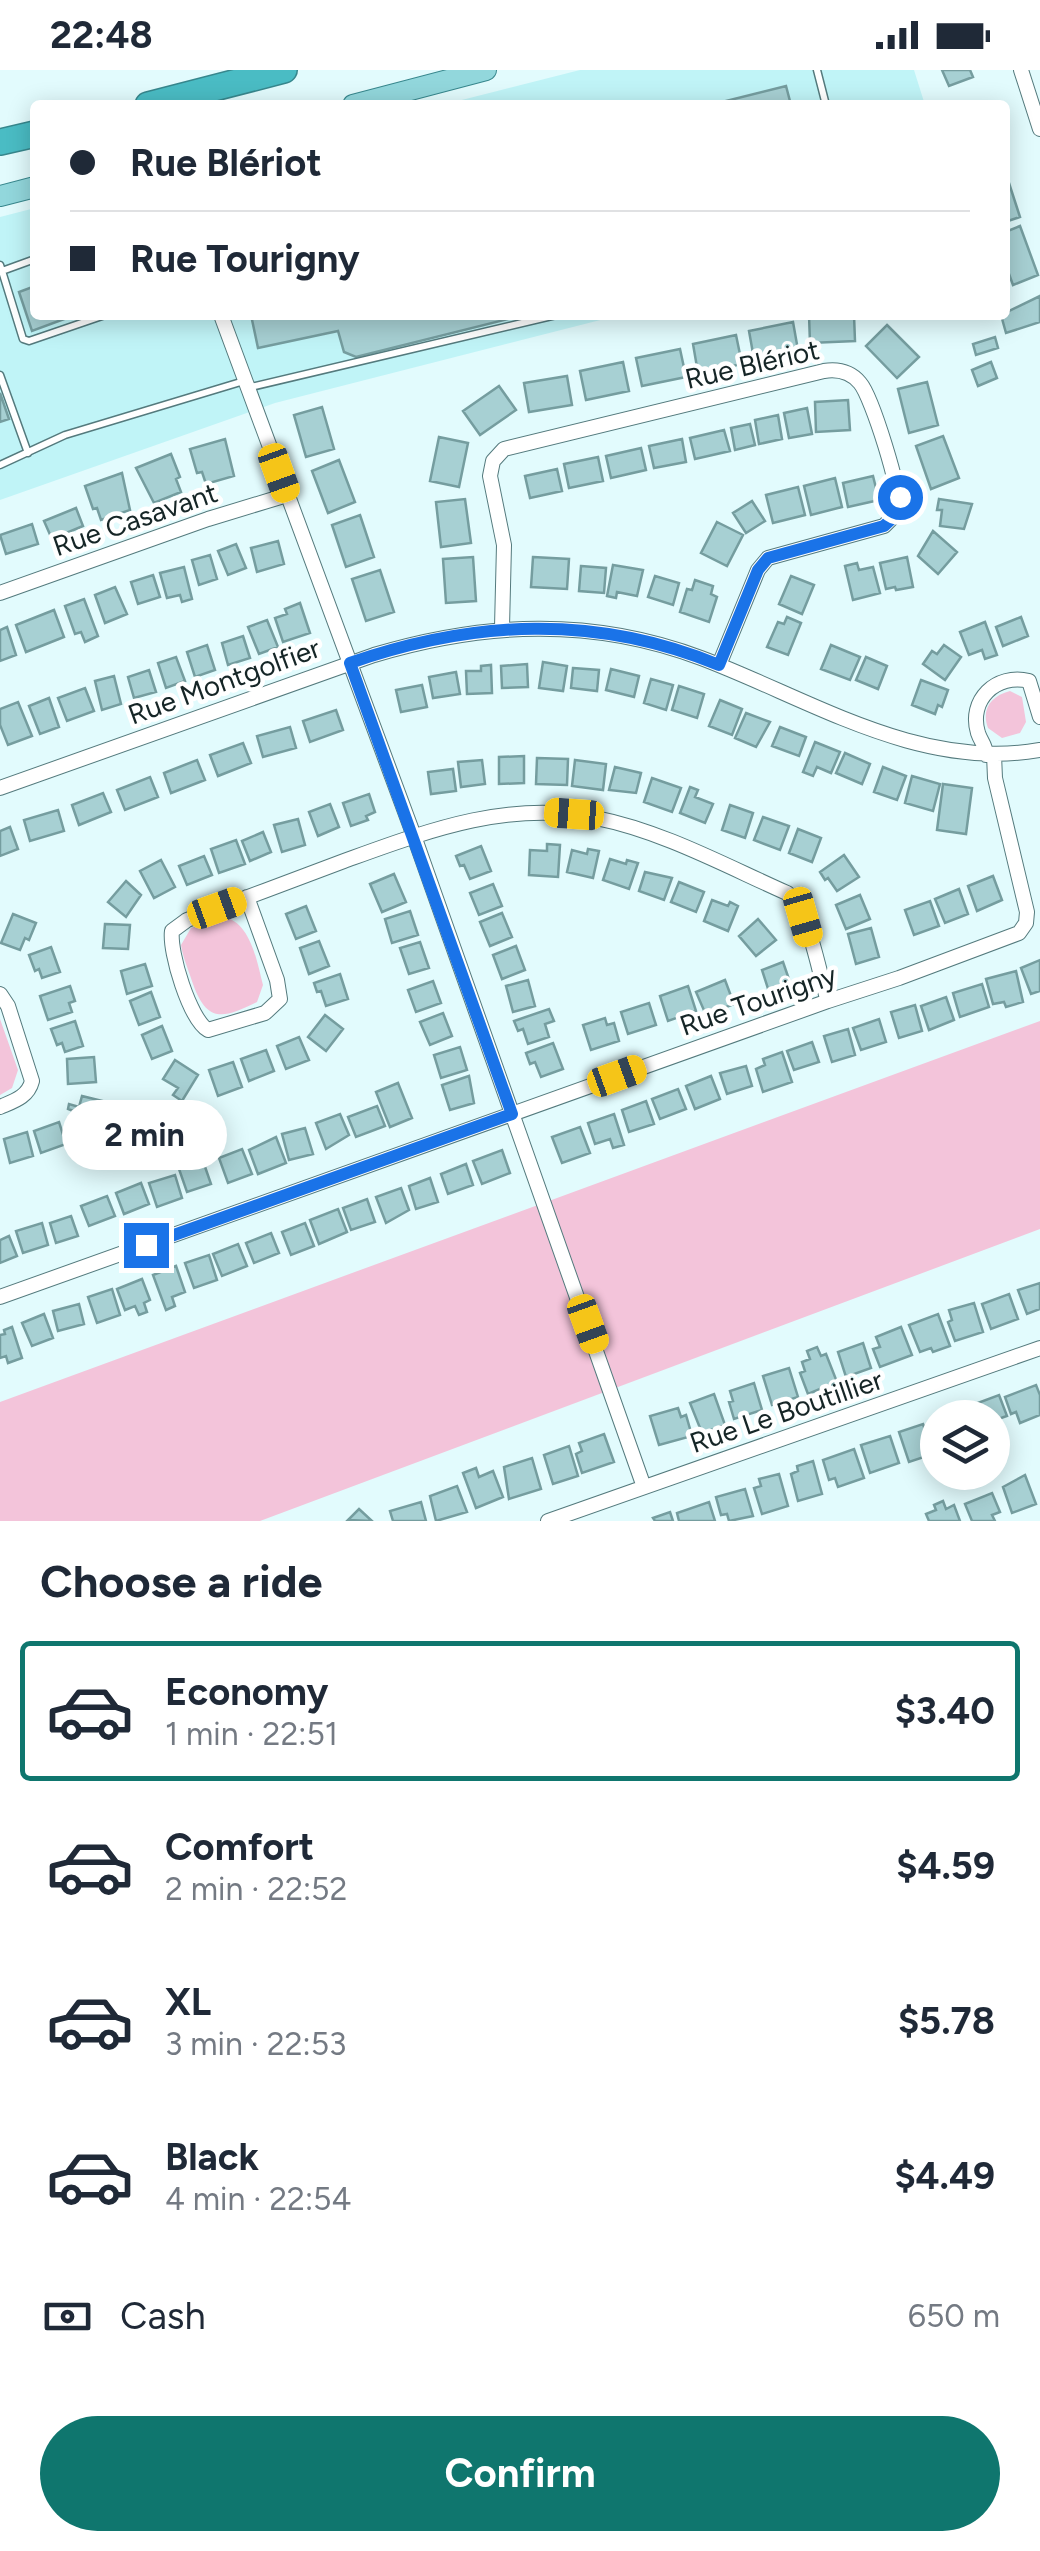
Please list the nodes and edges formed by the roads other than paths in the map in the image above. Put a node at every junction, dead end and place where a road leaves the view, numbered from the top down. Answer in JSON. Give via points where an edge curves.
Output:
{"nodes":[{"id":1,"x":284,"y":70,"type":"edge"},
{"id":2,"x":486,"y":70,"type":"edge"},
{"id":3,"x":817,"y":70,"type":"edge"},
{"id":4,"x":1021,"y":70,"type":"edge"},
{"id":5,"x":167,"y":100,"type":"edge"},
{"id":6,"x":372,"y":100,"type":"edge"},
{"id":7,"x":825,"y":100,"type":"edge"},
{"id":8,"x":1040,"y":129,"type":"edge"},
{"id":9,"x":30,"y":135,"type":"edge"},
{"id":10,"x":0,"y":142,"type":"edge"},
{"id":11,"x":30,"y":188,"type":"edge"},
{"id":12,"x":0,"y":196,"type":"edge"},
{"id":13,"x":30,"y":260,"type":"edge"},
{"id":14,"x":1,"y":268,"type":"edge"},
{"id":15,"x":91,"y":320,"type":"edge"},
{"id":16,"x":223,"y":320,"type":"edge"},
{"id":17,"x":534,"y":320,"type":"edge"},
{"id":18,"x":0,"y":375,"type":"edge"},
{"id":19,"x":246,"y":384,"type":"junction"},
{"id":20,"x":28,"y":452,"type":"junction"},
{"id":21,"x":0,"y":466,"type":"edge"},
{"id":22,"x":287,"y":495,"type":"junction"},
{"id":23,"x":0,"y":593,"type":"edge"},
{"id":24,"x":502,"y":628,"type":"junction"},
{"id":25,"x":350,"y":663,"type":"junction"},
{"id":26,"x":719,"y":665,"type":"junction"},
{"id":27,"x":1040,"y":717,"type":"edge"},
{"id":28,"x":1040,"y":750,"type":"edge"},
{"id":29,"x":990,"y":755,"type":"junction"},
{"id":30,"x":0,"y":788,"type":"edge"},
{"id":31,"x":414,"y":836,"type":"junction"},
{"id":32,"x":247,"y":897,"type":"junction"},
{"id":33,"x":0,"y":994,"type":"edge"},
{"id":34,"x":828,"y":1000,"type":"junction"},
{"id":35,"x":0,"y":1107,"type":"edge"},
{"id":36,"x":512,"y":1114,"type":"junction"},
{"id":37,"x":0,"y":1297,"type":"edge"},
{"id":38,"x":1040,"y":1348,"type":"edge"},
{"id":39,"x":644,"y":1487,"type":"junction"},
{"id":40,"x":548,"y":1521,"type":"edge"}],
"edges":[{"from":1,"to":5,"type":"highway"},
{"from":2,"to":6,"type":"main road"},
{"from":3,"to":7,"type":"lane"},
{"from":4,"to":8,"type":"street"},
{"from":9,"to":10,"type":"highway"},
{"from":11,"to":12,"type":"main road"},
{"from":13,"to":14,"type":"lane"},
{"from":14,"to":15,"type":"lane","via":[[24,339]]},
{"from":16,"to":19,"type":"street"},
{"from":17,"to":19,"type":"lane"},
{"from":18,"to":20,"type":"lane"},
{"from":19,"to":20,"type":"lane","via":[[65,435]]},
{"from":19,"to":22,"type":"street"},
{"from":20,"to":21,"type":"lane"},
{"from":22,"to":23,"type":"street","name":"Rue Casavant"},
{"from":22,"to":25,"type":"street"},
{"from":24,"to":25,"type":"street","name":"Rue Montgolfier","via":[[433,638]]},
{"from":24,"to":26,"type":"street","name":"Rue Montgolfier","via":[[616,636]]},
{"from":24,"to":26,"type":"street","name":"Rue Blériot","via":[[504,545],[490,476],[504,449],[824,371],[846,373],[859,381],[868,400],[899,512],[884,526],[768,558]]},
{"from":25,"to":30,"type":"street","name":"Rue Montgolfier"},
{"from":25,"to":31,"type":"street"},
{"from":26,"to":29,"type":"street","name":"Rue Montgolfier","via":[[902,740]]},
{"from":27,"to":29,"type":"street","via":[[1028,681],[989,688],[980,700],[976,730]]},
{"from":28,"to":29,"type":"street","name":"Rue Montgolfier"},
{"from":29,"to":34,"type":"street","name":"Rue Tourigny","via":[[1027,912],[1022,930]]},
{"from":31,"to":32,"type":"street"},
{"from":31,"to":34,"type":"street","via":[[466,820],[531,812],[593,818],[656,836],[793,897]]},
{"from":31,"to":36,"type":"street"},
{"from":32,"to":32,"type":"street","via":[[172,931],[170,947],[194,1012],[208,1030],[265,1013],[280,999]]},
{"from":33,"to":35,"type":"street","via":[[32,1081],[24,1096]]},
{"from":34,"to":36,"type":"street","name":"Rue Tourigny"},
{"from":36,"to":37,"type":"street","name":"Rue Tourigny"},
{"from":36,"to":39,"type":"street"},
{"from":38,"to":39,"type":"street","name":"Rue Le Boutillier"},
{"from":39,"to":40,"type":"street","name":"Rue Le Boutillier"}]}
